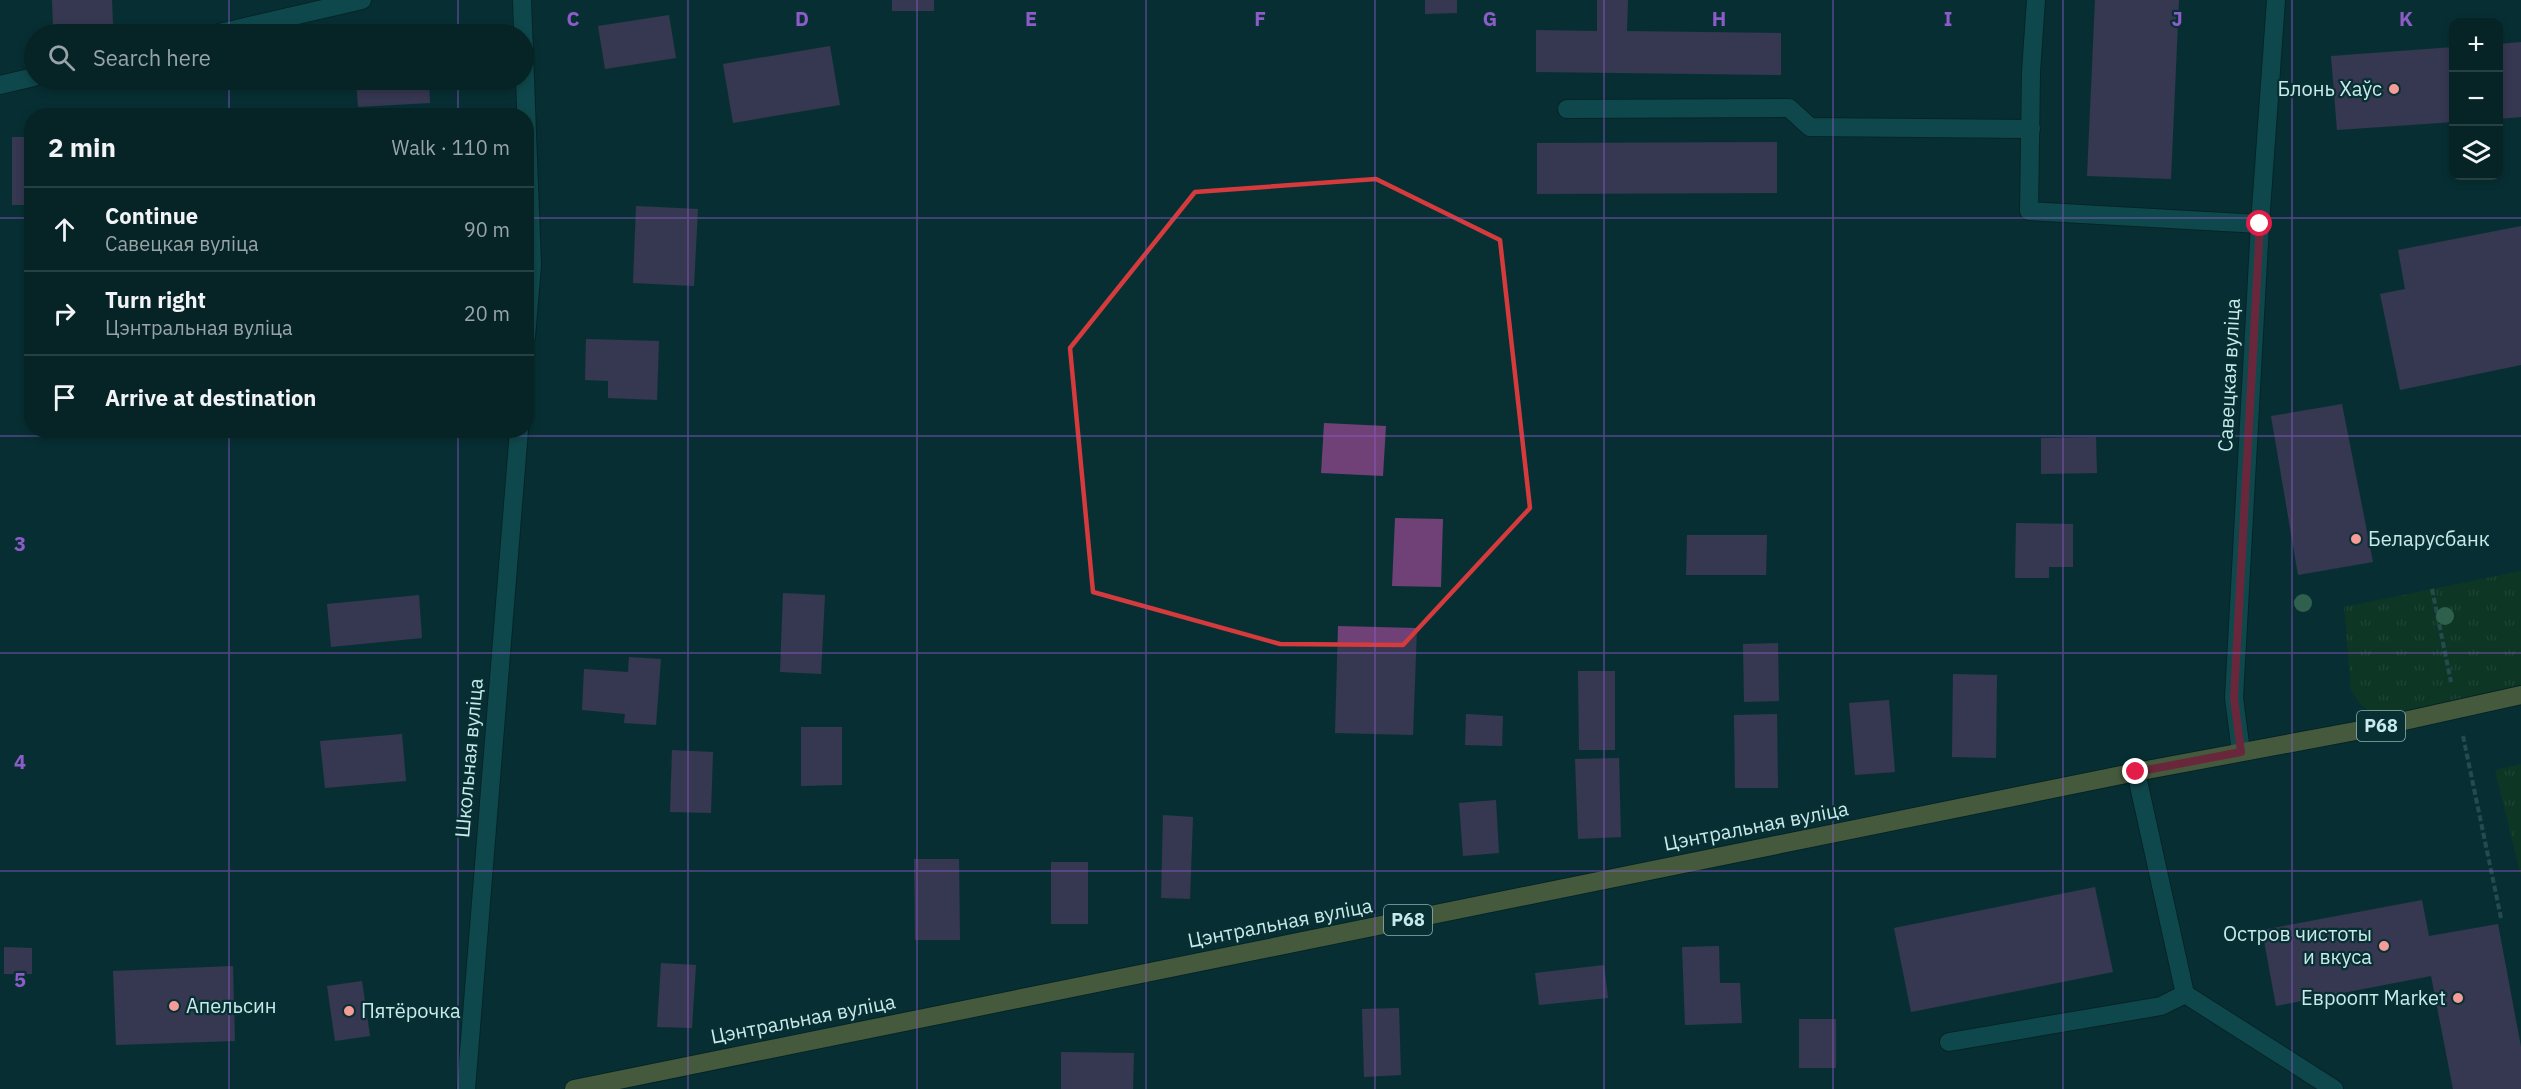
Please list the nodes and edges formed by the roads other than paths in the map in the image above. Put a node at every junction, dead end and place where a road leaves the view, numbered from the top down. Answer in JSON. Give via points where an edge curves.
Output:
{"nodes":[{"id":1,"x":362,"y":0,"type":"edge"},
{"id":2,"x":522,"y":0,"type":"edge"},
{"id":3,"x":2036,"y":0,"type":"edge"},
{"id":4,"x":2276,"y":0,"type":"edge"},
{"id":5,"x":258,"y":24,"type":"edge"},
{"id":6,"x":523,"y":24,"type":"edge"},
{"id":7,"x":24,"y":79,"type":"edge"},
{"id":8,"x":0,"y":85,"type":"edge"},
{"id":9,"x":525,"y":90,"type":"edge"},
{"id":10,"x":526,"y":108,"type":"edge"},
{"id":11,"x":1567,"y":109,"type":"dead end"},
{"id":12,"x":2031,"y":129,"type":"junction"},
{"id":13,"x":2260,"y":224,"type":"junction"},
{"id":14,"x":518,"y":438,"type":"edge"},
{"id":15,"x":2521,"y":695,"type":"edge"},
{"id":16,"x":2241,"y":752,"type":"junction"},
{"id":17,"x":2136,"y":772,"type":"junction"},
{"id":18,"x":2185,"y":994,"type":"junction"},
{"id":19,"x":1949,"y":1042,"type":"dead end"},
{"id":20,"x":466,"y":1089,"type":"edge"},
{"id":21,"x":574,"y":1089,"type":"edge"},
{"id":22,"x":2334,"y":1089,"type":"edge"}],
"edges":[{"from":1,"to":5,"type":"street"},
{"from":2,"to":6,"type":"street"},
{"from":3,"to":12,"type":"street"},
{"from":4,"to":13,"type":"street","name":"Савецкая вуліца"},
{"from":7,"to":8,"type":"street"},
{"from":9,"to":10,"type":"street"},
{"from":11,"to":12,"type":"street","via":[[1789,108],[1810,127]]},
{"from":12,"to":13,"type":"street","via":[[2030,211]]},
{"from":13,"to":16,"type":"street","name":"Савецкая вуліца","via":[[2234,698]]},
{"from":14,"to":20,"type":"street","name":"Школьная вуліца"},
{"from":15,"to":16,"type":"main road","number":"Р68"},
{"from":16,"to":17,"type":"main road","name":"Цэнтральная вуліца","number":"Р68"},
{"from":17,"to":18,"type":"street"},
{"from":17,"to":21,"type":"main road","name":"Цэнтральная вуліца","number":"Р68"},
{"from":18,"to":19,"type":"street","via":[[2161,1006]]},
{"from":18,"to":22,"type":"street"}]}
